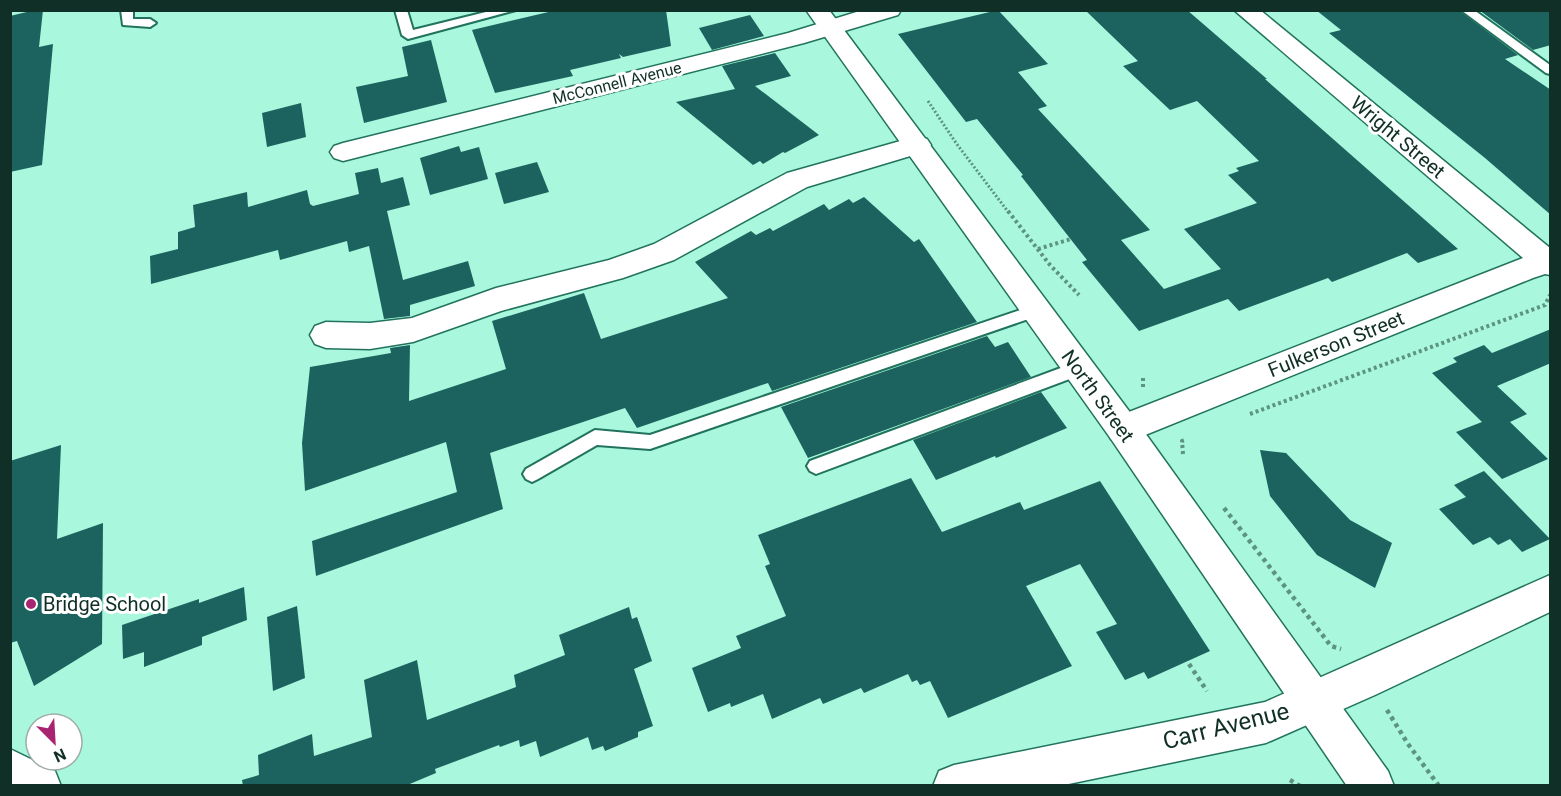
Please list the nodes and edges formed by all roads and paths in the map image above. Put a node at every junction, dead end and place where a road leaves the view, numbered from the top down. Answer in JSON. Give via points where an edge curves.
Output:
{"nodes":[{"id":1,"x":127,"y":10,"type":"edge"},
{"id":2,"x":401,"y":10,"type":"edge"},
{"id":3,"x":511,"y":10,"type":"edge"},
{"id":4,"x":890,"y":10,"type":"edge"},
{"id":5,"x":1245,"y":10,"type":"edge"},
{"id":6,"x":1466,"y":10,"type":"edge"},
{"id":7,"x":823,"y":19,"type":"edge"},
{"id":8,"x":150,"y":23,"type":"dead end"},
{"id":9,"x":1551,"y":70,"type":"edge"},
{"id":10,"x":928,"y":101,"type":"dead end"},
{"id":11,"x":918,"y":145,"type":"junction"},
{"id":12,"x":343,"y":152,"type":"dead end"},
{"id":13,"x":1071,"y":239,"type":"dead end"},
{"id":14,"x":1038,"y":249,"type":"junction"},
{"id":15,"x":1550,"y":262,"type":"edge"},
{"id":16,"x":1079,"y":295,"type":"dead end"},
{"id":17,"x":1550,"y":295,"type":"edge"},
{"id":18,"x":1035,"y":311,"type":"junction"},
{"id":19,"x":326,"y":335,"type":"dead end"},
{"id":20,"x":1077,"y":369,"type":"junction"},
{"id":21,"x":1143,"y":378,"type":"dead end"},
{"id":22,"x":1143,"y":387,"type":"dead end"},
{"id":23,"x":1244,"y":416,"type":"dead end"},
{"id":24,"x":1123,"y":429,"type":"junction"},
{"id":25,"x":1189,"y":437,"type":"dead end"},
{"id":26,"x":1184,"y":455,"type":"dead end"},
{"id":27,"x":816,"y":466,"type":"dead end"},
{"id":28,"x":532,"y":474,"type":"dead end"},
{"id":29,"x":1218,"y":501,"type":"dead end"},
{"id":30,"x":1551,"y":593,"type":"edge"},
{"id":31,"x":1344,"y":650,"type":"dead end"},
{"id":32,"x":1189,"y":664,"type":"dead end"},
{"id":33,"x":1207,"y":691,"type":"dead end"},
{"id":34,"x":1315,"y":702,"type":"junction"},
{"id":35,"x":1387,"y":710,"type":"dead end"},
{"id":36,"x":10,"y":770,"type":"edge"},
{"id":37,"x":1290,"y":780,"type":"dead end"},
{"id":38,"x":40,"y":786,"type":"edge"},
{"id":39,"x":954,"y":786,"type":"edge"},
{"id":40,"x":1300,"y":786,"type":"edge"},
{"id":41,"x":1373,"y":786,"type":"edge"},
{"id":42,"x":1439,"y":786,"type":"edge"}],
"edges":[{"from":1,"to":8,"type":"lane","via":[[127,23]]},
{"from":2,"to":3,"type":"lane","via":[[408,35]]},
{"from":4,"to":7,"type":"street","name":"McConnell Avenue"},
{"from":5,"to":15,"type":"street","name":"Wright Street"},
{"from":6,"to":9,"type":"lane"},
{"from":7,"to":11,"type":"street","name":"North Street"},
{"from":7,"to":12,"type":"street","name":"McConnell Avenue","via":[[796,38]]},
{"from":10,"to":14,"type":"path"},
{"from":11,"to":18,"type":"street","name":"North Street"},
{"from":11,"to":19,"type":"street","via":[[797,180],[664,252],[612,270],[496,300],[413,330],[370,336]]},
{"from":13,"to":14,"type":"path"},
{"from":14,"to":16,"type":"path"},
{"from":15,"to":24,"type":"street","name":"Fulkerson Street"},
{"from":17,"to":23,"type":"path","via":[[1545,305]]},
{"from":18,"to":20,"type":"street","name":"North Street"},
{"from":18,"to":28,"type":"lane","via":[[650,442],[595,437]]},
{"from":20,"to":24,"type":"street","name":"North Street"},
{"from":20,"to":27,"type":"lane"},
{"from":21,"to":22,"type":"path"},
{"from":24,"to":34,"type":"street","name":"North Street"},
{"from":25,"to":26,"type":"path","via":[[1182,441]]},
{"from":29,"to":31,"type":"path","via":[[1331,646]]},
{"from":30,"to":34,"type":"street","name":"Carr Avenue"},
{"from":32,"to":33,"type":"path"},
{"from":34,"to":39,"type":"street","name":"Carr Avenue","via":[[1266,722]]},
{"from":34,"to":41,"type":"street","name":"North Street"},
{"from":35,"to":42,"type":"path"},
{"from":36,"to":38,"type":"street"},
{"from":37,"to":40,"type":"path"}]}
